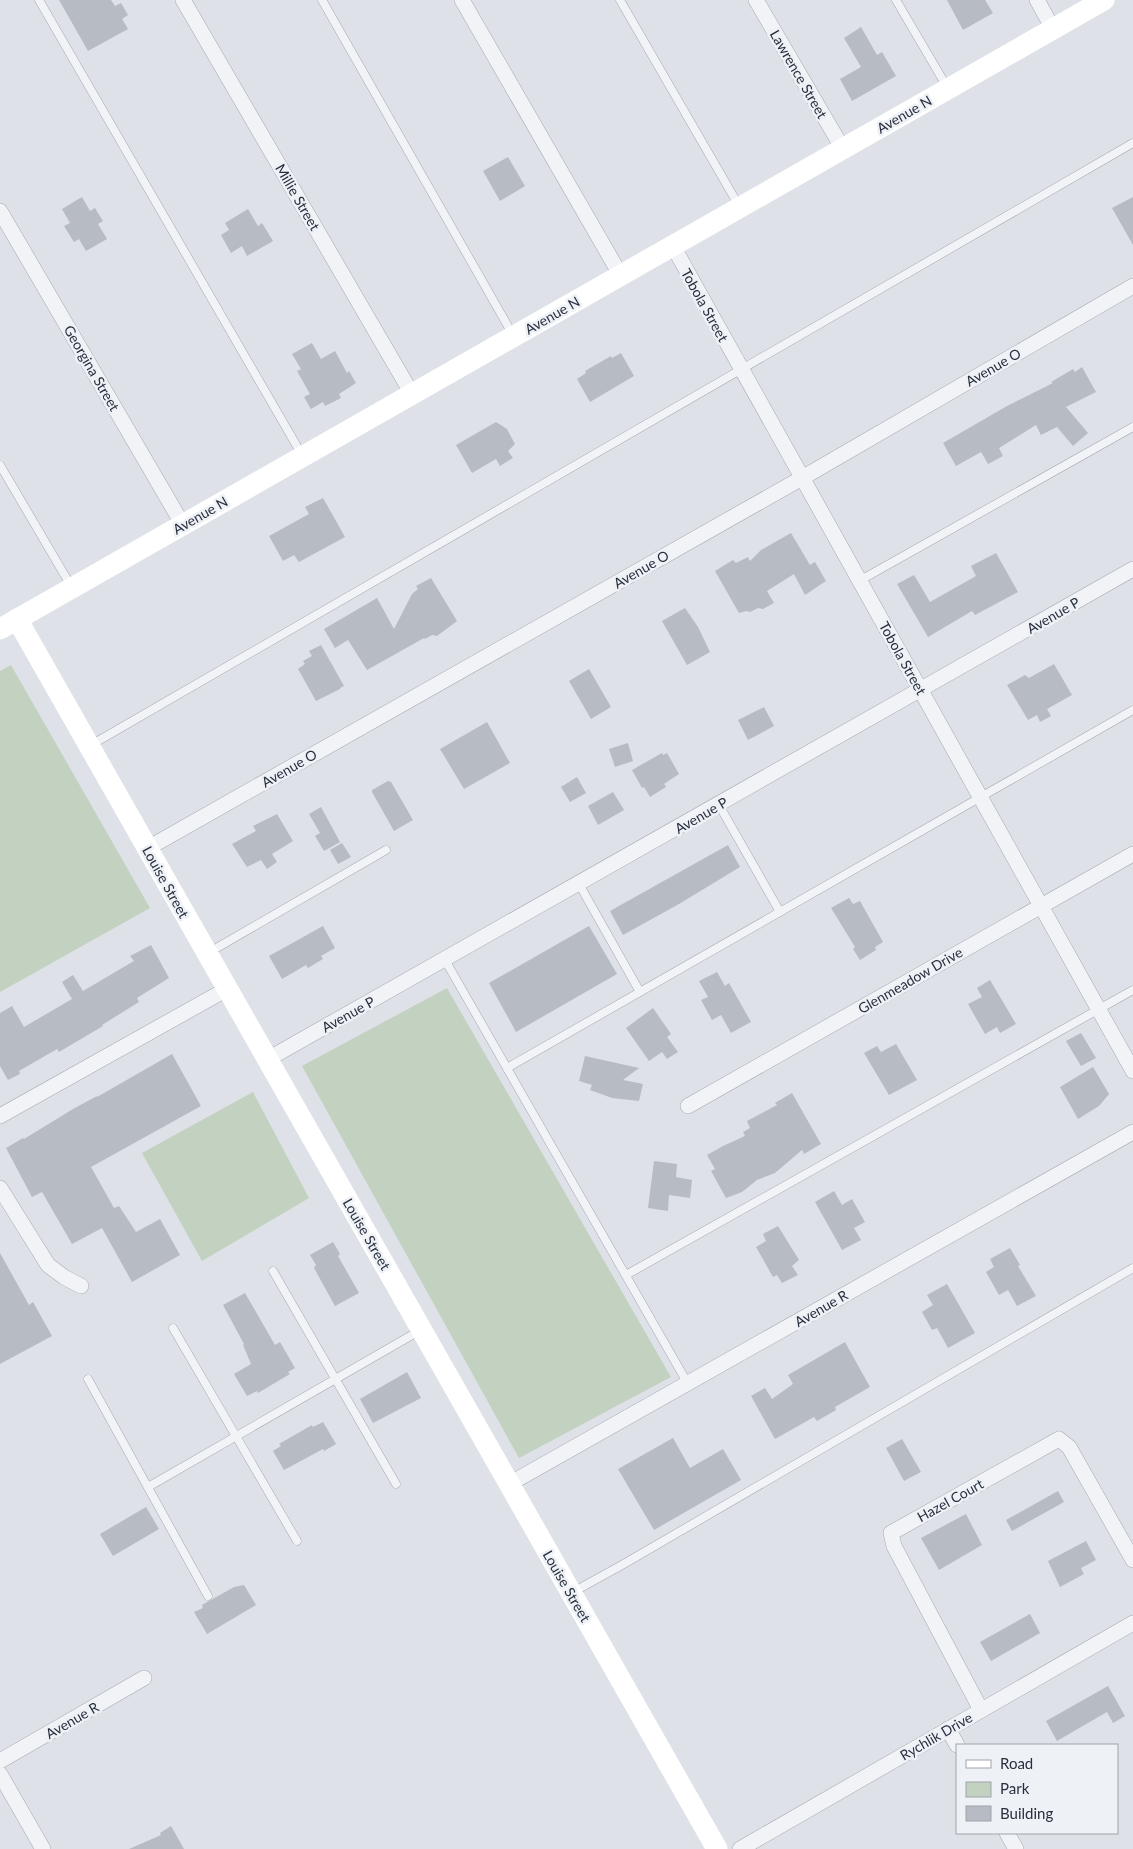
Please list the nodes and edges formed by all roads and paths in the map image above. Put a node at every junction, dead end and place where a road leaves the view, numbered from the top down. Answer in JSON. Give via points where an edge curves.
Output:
{"nodes":[{"id":1,"x":39,"y":0,"type":"edge"},
{"id":2,"x":183,"y":0,"type":"edge"},
{"id":3,"x":322,"y":0,"type":"edge"},
{"id":4,"x":462,"y":0,"type":"edge"},
{"id":5,"x":620,"y":0,"type":"edge"},
{"id":6,"x":756,"y":0,"type":"edge"},
{"id":7,"x":896,"y":0,"type":"edge"},
{"id":8,"x":1037,"y":0,"type":"edge"},
{"id":9,"x":1104,"y":0,"type":"edge"},
{"id":10,"x":1054,"y":29,"type":"junction"},
{"id":11,"x":948,"y":89,"type":"junction"},
{"id":12,"x":1133,"y":143,"type":"edge"},
{"id":13,"x":843,"y":149,"type":"junction"},
{"id":14,"x":740,"y":207,"type":"junction"},
{"id":15,"x":0,"y":211,"type":"edge"},
{"id":16,"x":673,"y":246,"type":"junction"},
{"id":17,"x":621,"y":276,"type":"junction"},
{"id":18,"x":1133,"y":286,"type":"edge"},
{"id":19,"x":514,"y":336,"type":"junction"},
{"id":20,"x":741,"y":369,"type":"junction"},
{"id":21,"x":412,"y":394,"type":"junction"},
{"id":22,"x":1133,"y":427,"type":"edge"},
{"id":23,"x":303,"y":456,"type":"junction"},
{"id":24,"x":0,"y":465,"type":"edge"},
{"id":25,"x":802,"y":478,"type":"junction"},
{"id":26,"x":183,"y":525,"type":"junction"},
{"id":27,"x":1133,"y":569,"type":"edge"},
{"id":28,"x":859,"y":581,"type":"junction"},
{"id":29,"x":73,"y":588,"type":"junction"},
{"id":30,"x":9,"y":624,"type":"edge"},
{"id":31,"x":921,"y":690,"type":"junction"},
{"id":32,"x":1133,"y":710,"type":"edge"},
{"id":33,"x":89,"y":746,"type":"junction"},
{"id":34,"x":980,"y":797,"type":"junction"},
{"id":35,"x":719,"y":804,"type":"junction"},
{"id":36,"x":148,"y":848,"type":"junction"},
{"id":37,"x":386,"y":850,"type":"dead end"},
{"id":38,"x":1133,"y":854,"type":"edge"},
{"id":39,"x":579,"y":884,"type":"junction"},
{"id":40,"x":1041,"y":906,"type":"junction"},
{"id":41,"x":780,"y":912,"type":"junction"},
{"id":42,"x":206,"y":954,"type":"junction"},
{"id":43,"x":445,"y":960,"type":"junction"},
{"id":44,"x":227,"y":989,"type":"junction"},
{"id":45,"x":1133,"y":990,"type":"edge"},
{"id":46,"x":640,"y":992,"type":"junction"},
{"id":47,"x":1099,"y":1009,"type":"junction"},
{"id":48,"x":268,"y":1059,"type":"junction"},
{"id":49,"x":507,"y":1068,"type":"junction"},
{"id":50,"x":1133,"y":1070,"type":"edge"},
{"id":51,"x":688,"y":1106,"type":"dead end"},
{"id":52,"x":0,"y":1116,"type":"edge"},
{"id":53,"x":1133,"y":1132,"type":"edge"},
{"id":54,"x":1,"y":1193,"type":"edge"},
{"id":55,"x":1133,"y":1268,"type":"edge"},
{"id":56,"x":273,"y":1271,"type":"dead end"},
{"id":57,"x":626,"y":1275,"type":"junction"},
{"id":58,"x":81,"y":1286,"type":"dead end"},
{"id":59,"x":173,"y":1328,"type":"dead end"},
{"id":60,"x":421,"y":1330,"type":"junction"},
{"id":61,"x":88,"y":1379,"type":"dead end"},
{"id":62,"x":336,"y":1379,"type":"junction"},
{"id":63,"x":688,"y":1384,"type":"junction"},
{"id":64,"x":236,"y":1437,"type":"junction"},
{"id":65,"x":396,"y":1484,"type":"dead end"},
{"id":66,"x":509,"y":1484,"type":"junction"},
{"id":67,"x":148,"y":1487,"type":"junction"},
{"id":68,"x":297,"y":1542,"type":"dead end"},
{"id":69,"x":1133,"y":1560,"type":"edge"},
{"id":70,"x":571,"y":1593,"type":"junction"},
{"id":71,"x":208,"y":1596,"type":"dead end"},
{"id":72,"x":1133,"y":1623,"type":"edge"},
{"id":73,"x":144,"y":1678,"type":"dead end"},
{"id":74,"x":981,"y":1710,"type":"junction"},
{"id":75,"x":948,"y":1729,"type":"junction"},
{"id":76,"x":956,"y":1744,"type":"edge"},
{"id":77,"x":0,"y":1761,"type":"edge"},
{"id":78,"x":0,"y":1774,"type":"edge"},
{"id":79,"x":1008,"y":1834,"type":"edge"},
{"id":80,"x":43,"y":1849,"type":"edge"},
{"id":81,"x":717,"y":1849,"type":"edge"},
{"id":82,"x":740,"y":1849,"type":"edge"},
{"id":83,"x":1016,"y":1849,"type":"edge"}],
"edges":[{"from":1,"to":23,"type":"lane"},
{"from":2,"to":21,"type":"street","name":"Millie Street"},
{"from":3,"to":19,"type":"lane"},
{"from":4,"to":17,"type":"street"},
{"from":5,"to":14,"type":"lane"},
{"from":6,"to":13,"type":"street","name":"Lawrence Street"},
{"from":7,"to":11,"type":"lane"},
{"from":8,"to":10,"type":"street"},
{"from":9,"to":10,"type":"street","name":"Avenue N"},
{"from":10,"to":11,"type":"street","name":"Avenue N"},
{"from":11,"to":13,"type":"street","name":"Avenue N"},
{"from":12,"to":20,"type":"lane"},
{"from":13,"to":14,"type":"street","name":"Avenue N"},
{"from":14,"to":16,"type":"street","name":"Avenue N"},
{"from":15,"to":26,"type":"street","name":"Georgina Street"},
{"from":16,"to":17,"type":"street","name":"Avenue N"},
{"from":16,"to":20,"type":"street","name":"Tobola Street"},
{"from":17,"to":19,"type":"street","name":"Avenue N"},
{"from":18,"to":25,"type":"street","name":"Avenue O"},
{"from":19,"to":21,"type":"street","name":"Avenue N"},
{"from":20,"to":25,"type":"street","name":"Tobola Street"},
{"from":20,"to":33,"type":"lane"},
{"from":21,"to":23,"type":"street","name":"Avenue N"},
{"from":22,"to":28,"type":"lane"},
{"from":23,"to":26,"type":"street","name":"Avenue N"},
{"from":24,"to":29,"type":"lane"},
{"from":25,"to":28,"type":"street","name":"Tobola Street"},
{"from":25,"to":36,"type":"street","name":"Avenue O"},
{"from":26,"to":29,"type":"street","name":"Avenue N"},
{"from":27,"to":31,"type":"street","name":"Avenue P"},
{"from":28,"to":31,"type":"street","name":"Tobola Street"},
{"from":29,"to":30,"type":"street","name":"Avenue N"},
{"from":30,"to":33,"type":"street","name":"Louise Street"},
{"from":31,"to":34,"type":"street","name":"Tobola Street"},
{"from":31,"to":35,"type":"street","name":"Avenue P"},
{"from":32,"to":34,"type":"lane"},
{"from":33,"to":36,"type":"street","name":"Louise Street"},
{"from":34,"to":40,"type":"street","name":"Tobola Street"},
{"from":34,"to":41,"type":"lane"},
{"from":35,"to":39,"type":"street","name":"Avenue P"},
{"from":35,"to":41,"type":"lane"},
{"from":36,"to":42,"type":"street","name":"Louise Street"},
{"from":37,"to":42,"type":"lane"},
{"from":38,"to":40,"type":"street","name":"Glenmeadow Drive"},
{"from":39,"to":43,"type":"street","name":"Avenue P"},
{"from":39,"to":46,"type":"lane"},
{"from":40,"to":47,"type":"street","name":"Tobola Street"},
{"from":40,"to":51,"type":"street","name":"Glenmeadow Drive"},
{"from":41,"to":46,"type":"lane"},
{"from":42,"to":44,"type":"street","name":"Louise Street"},
{"from":43,"to":48,"type":"street","name":"Avenue P"},
{"from":43,"to":49,"type":"lane"},
{"from":44,"to":48,"type":"street","name":"Louise Street"},
{"from":44,"to":52,"type":"street"},
{"from":45,"to":47,"type":"lane"},
{"from":46,"to":49,"type":"lane"},
{"from":47,"to":50,"type":"street","name":"Tobola Street"},
{"from":47,"to":57,"type":"lane"},
{"from":48,"to":60,"type":"street","name":"Louise Street"},
{"from":49,"to":57,"type":"lane"},
{"from":53,"to":63,"type":"street","name":"Avenue R"},
{"from":54,"to":58,"type":"street","via":[[48,1265]]},
{"from":55,"to":70,"type":"lane"},
{"from":56,"to":62,"type":"lane"},
{"from":57,"to":63,"type":"lane"},
{"from":59,"to":64,"type":"lane"},
{"from":60,"to":62,"type":"lane"},
{"from":60,"to":66,"type":"street","name":"Louise Street"},
{"from":61,"to":67,"type":"lane"},
{"from":62,"to":64,"type":"lane"},
{"from":62,"to":65,"type":"lane"},
{"from":63,"to":66,"type":"street","name":"Avenue R"},
{"from":64,"to":67,"type":"lane"},
{"from":64,"to":68,"type":"lane"},
{"from":66,"to":70,"type":"street","name":"Louise Street"},
{"from":67,"to":71,"type":"lane"},
{"from":69,"to":74,"type":"street","name":"Hazel Court","via":[[1069,1447],[1059,1439],[891,1533],[894,1546]]},
{"from":70,"to":81,"type":"street","name":"Louise Street"},
{"from":72,"to":74,"type":"street","name":"Rychlik Drive"},
{"from":73,"to":77,"type":"street","name":"Avenue R"},
{"from":74,"to":75,"type":"street","name":"Rychlik Drive"},
{"from":75,"to":76,"type":"street"},
{"from":75,"to":82,"type":"street","name":"Rychlik Drive"},
{"from":78,"to":80,"type":"street"},
{"from":79,"to":83,"type":"street"}]}
